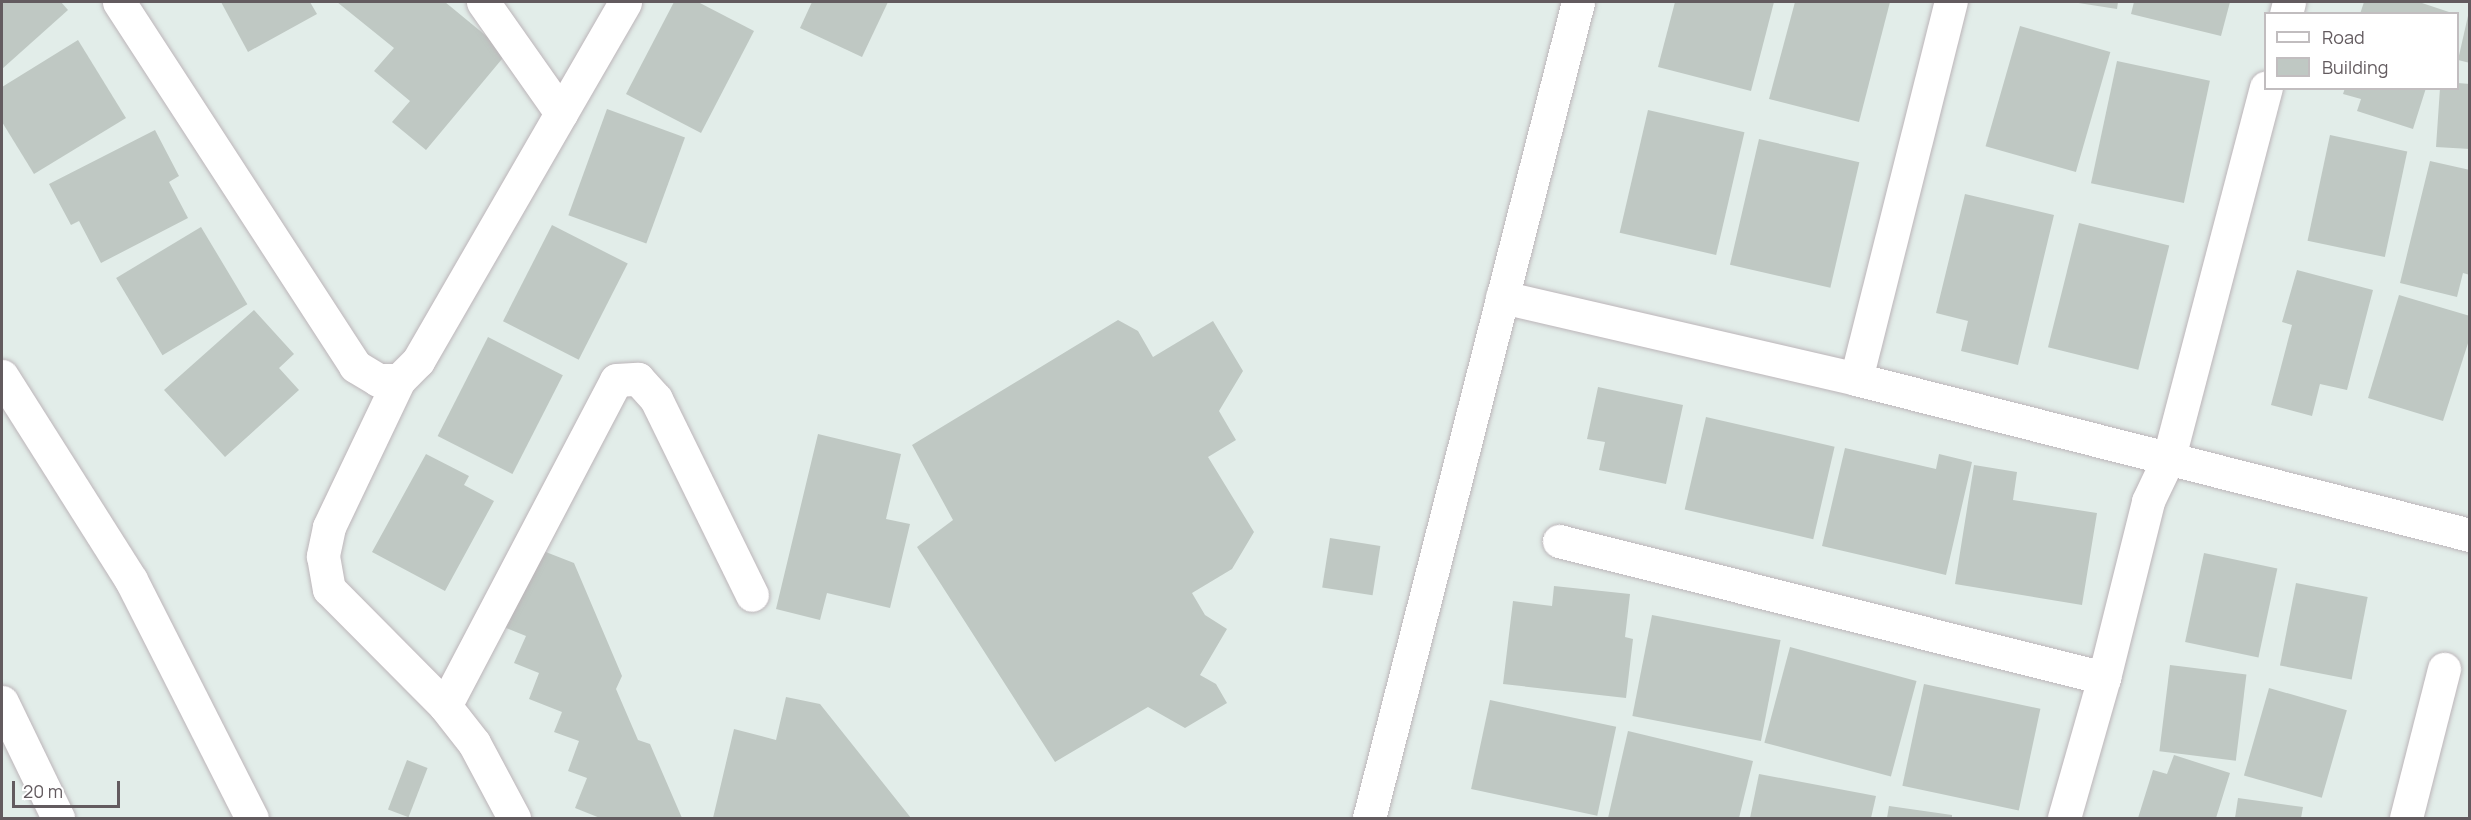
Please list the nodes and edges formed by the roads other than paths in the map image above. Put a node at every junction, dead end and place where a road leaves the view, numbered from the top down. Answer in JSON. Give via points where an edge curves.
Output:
{"nodes":[{"id":1,"x":119,"y":2,"type":"edge"},
{"id":2,"x":483,"y":2,"type":"edge"},
{"id":3,"x":625,"y":2,"type":"edge"},
{"id":4,"x":1578,"y":2,"type":"edge"},
{"id":5,"x":1951,"y":2,"type":"edge"},
{"id":6,"x":2265,"y":90,"type":"edge"},
{"id":7,"x":561,"y":113,"type":"junction"},
{"id":8,"x":1502,"y":297,"type":"junction"},
{"id":9,"x":2,"y":376,"type":"edge"},
{"id":10,"x":399,"y":380,"type":"junction"},
{"id":11,"x":1856,"y":380,"type":"junction"},
{"id":12,"x":2169,"y":456,"type":"junction"},
{"id":13,"x":2469,"y":535,"type":"edge"},
{"id":14,"x":1559,"y":541,"type":"dead end"},
{"id":15,"x":752,"y":595,"type":"dead end"},
{"id":16,"x":2444,"y":669,"type":"dead end"},
{"id":17,"x":2104,"y":678,"type":"junction"},
{"id":18,"x":2,"y":702,"type":"edge"},
{"id":19,"x":446,"y":706,"type":"junction"},
{"id":20,"x":58,"y":819,"type":"edge"},
{"id":21,"x":252,"y":819,"type":"edge"},
{"id":22,"x":514,"y":819,"type":"edge"},
{"id":23,"x":1369,"y":819,"type":"edge"},
{"id":24,"x":2064,"y":819,"type":"edge"},
{"id":25,"x":2406,"y":819,"type":"edge"}],
"edges":[{"from":1,"to":10,"type":"street","via":[[355,366],[378,380]]},
{"from":2,"to":7,"type":"street"},
{"from":3,"to":7,"type":"street"},
{"from":4,"to":8,"type":"street"},
{"from":5,"to":11,"type":"street"},
{"from":6,"to":12,"type":"street"},
{"from":7,"to":10,"type":"street","via":[[418,361]]},
{"from":8,"to":11,"type":"street"},
{"from":8,"to":23,"type":"street"},
{"from":9,"to":21,"type":"street","via":[[131,580]]},
{"from":10,"to":19,"type":"street","via":[[329,527],[322,556],[329,589]]},
{"from":11,"to":12,"type":"street"},
{"from":12,"to":13,"type":"street"},
{"from":12,"to":17,"type":"street","via":[[2148,501]]},
{"from":14,"to":17,"type":"street"},
{"from":15,"to":19,"type":"street","via":[[656,399],[638,379],[616,380]]},
{"from":16,"to":25,"type":"street"},
{"from":17,"to":24,"type":"street"},
{"from":18,"to":20,"type":"street"},
{"from":19,"to":22,"type":"street","via":[[474,743]]}]}
